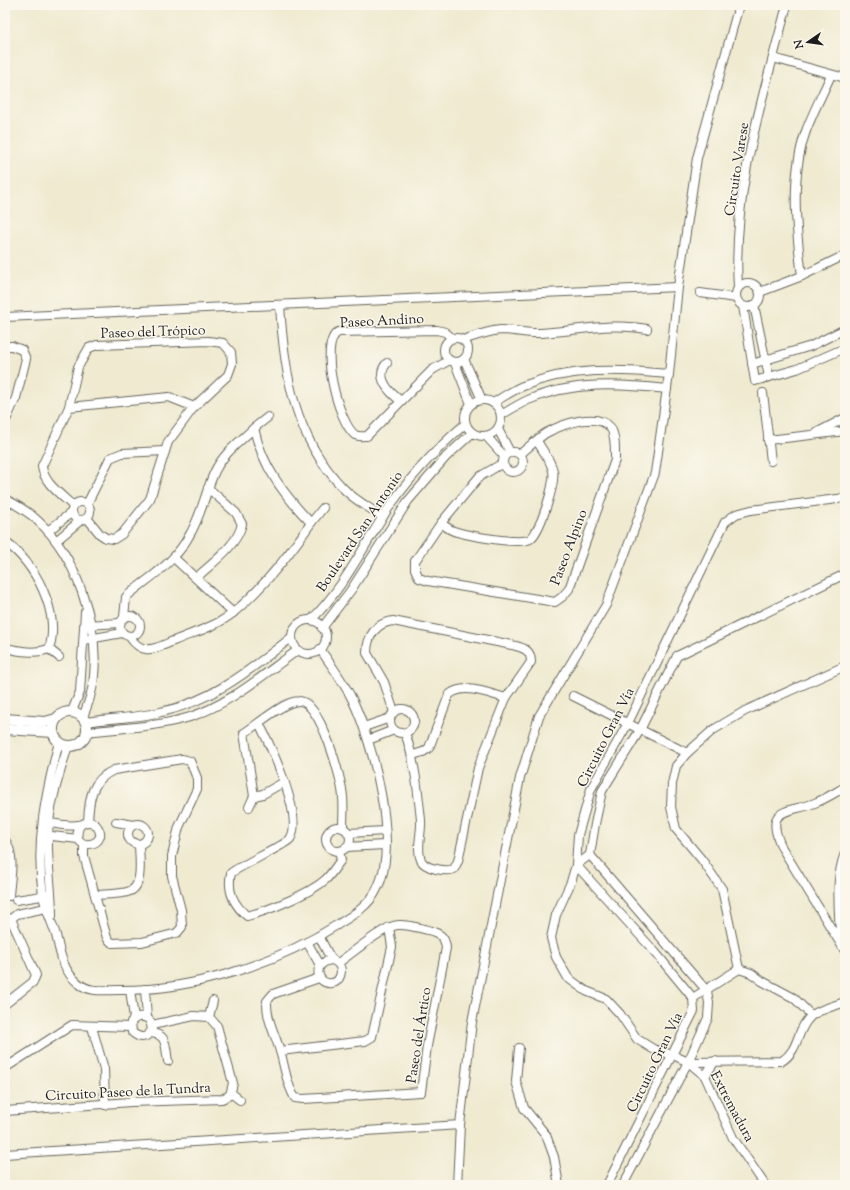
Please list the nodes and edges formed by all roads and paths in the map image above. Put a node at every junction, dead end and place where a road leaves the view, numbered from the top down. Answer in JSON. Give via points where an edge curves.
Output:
{"nodes":[{"id":1,"x":739,"y":5,"type":"edge"},
{"id":2,"x":787,"y":5,"type":"edge"},
{"id":3,"x":773,"y":58,"type":"junction"},
{"id":4,"x":831,"y":75,"type":"junction"},
{"id":5,"x":845,"y":78,"type":"edge"},
{"id":6,"x":845,"y":255,"type":"edge"},
{"id":7,"x":802,"y":276,"type":"junction"},
{"id":8,"x":738,"y":286,"type":"junction"},
{"id":9,"x":678,"y":287,"type":"junction"},
{"id":10,"x":760,"y":292,"type":"junction"},
{"id":11,"x":700,"y":293,"type":"dead end"},
{"id":12,"x":736,"y":298,"type":"junction"},
{"id":13,"x":280,"y":305,"type":"junction"},
{"id":14,"x":743,"y":306,"type":"junction"},
{"id":15,"x":754,"y":306,"type":"junction"},
{"id":16,"x":5,"y":317,"type":"edge"},
{"id":17,"x":647,"y":329,"type":"dead end"},
{"id":18,"x":845,"y":329,"type":"edge"},
{"id":19,"x":452,"y":338,"type":"junction"},
{"id":20,"x":463,"y":340,"type":"junction"},
{"id":21,"x":5,"y":346,"type":"edge"},
{"id":22,"x":845,"y":348,"type":"edge"},
{"id":23,"x":464,"y":359,"type":"junction"},
{"id":24,"x":766,"y":361,"type":"junction"},
{"id":25,"x":451,"y":362,"type":"junction"},
{"id":26,"x":387,"y":363,"type":"dead end"},
{"id":27,"x":752,"y":364,"type":"junction"},
{"id":28,"x":669,"y":374,"type":"junction"},
{"id":29,"x":770,"y":378,"type":"junction"},
{"id":30,"x":667,"y":389,"type":"junction"},
{"id":31,"x":763,"y":393,"type":"dead end"},
{"id":32,"x":482,"y":400,"type":"junction"},
{"id":33,"x":401,"y":401,"type":"junction"},
{"id":34,"x":493,"y":403,"type":"junction"},
{"id":35,"x":471,"y":404,"type":"junction"},
{"id":36,"x":69,"y":407,"type":"junction"},
{"id":37,"x":194,"y":407,"type":"junction"},
{"id":38,"x":501,"y":415,"type":"junction"},
{"id":39,"x":268,"y":417,"type":"dead end"},
{"id":40,"x":845,"y":418,"type":"edge"},
{"id":41,"x":5,"y":422,"type":"edge"},
{"id":42,"x":465,"y":424,"type":"junction"},
{"id":43,"x":254,"y":428,"type":"junction"},
{"id":44,"x":498,"y":429,"type":"junction"},
{"id":45,"x":845,"y":431,"type":"edge"},
{"id":46,"x":472,"y":433,"type":"junction"},
{"id":47,"x":814,"y":435,"type":"junction"},
{"id":48,"x":486,"y":436,"type":"junction"},
{"id":49,"x":768,"y":440,"type":"junction"},
{"id":50,"x":537,"y":441,"type":"junction"},
{"id":51,"x":165,"y":451,"type":"junction"},
{"id":52,"x":520,"y":454,"type":"junction"},
{"id":53,"x":505,"y":457,"type":"junction"},
{"id":54,"x":771,"y":461,"type":"dead end"},
{"id":55,"x":208,"y":488,"type":"junction"},
{"id":56,"x":845,"y":498,"type":"edge"},
{"id":57,"x":5,"y":499,"type":"edge"},
{"id":58,"x":87,"y":504,"type":"junction"},
{"id":59,"x":323,"y":508,"type":"dead end"},
{"id":60,"x":73,"y":509,"type":"junction"},
{"id":61,"x":383,"y":517,"type":"junction"},
{"id":62,"x":84,"y":519,"type":"junction"},
{"id":63,"x":311,"y":523,"type":"junction"},
{"id":64,"x":441,"y":523,"type":"junction"},
{"id":65,"x":48,"y":531,"type":"junction"},
{"id":66,"x":5,"y":542,"type":"edge"},
{"id":67,"x":56,"y":542,"type":"junction"},
{"id":68,"x":174,"y":558,"type":"junction"},
{"id":69,"x":845,"y":574,"type":"edge"},
{"id":70,"x":196,"y":578,"type":"junction"},
{"id":71,"x":233,"y":613,"type":"junction"},
{"id":72,"x":122,"y":620,"type":"junction"},
{"id":73,"x":310,"y":620,"type":"junction"},
{"id":74,"x":88,"y":625,"type":"junction"},
{"id":75,"x":322,"y":628,"type":"junction"},
{"id":76,"x":125,"y":635,"type":"junction"},
{"id":77,"x":292,"y":637,"type":"junction"},
{"id":78,"x":94,"y":638,"type":"junction"},
{"id":79,"x":84,"y":639,"type":"junction"},
{"id":80,"x":5,"y":648,"type":"edge"},
{"id":81,"x":49,"y":649,"type":"junction"},
{"id":82,"x":320,"y":649,"type":"junction"},
{"id":83,"x":298,"y":650,"type":"junction"},
{"id":84,"x":664,"y":650,"type":"junction"},
{"id":85,"x":677,"y":656,"type":"junction"},
{"id":86,"x":59,"y":657,"type":"dead end"},
{"id":87,"x":845,"y":666,"type":"edge"},
{"id":88,"x":573,"y":696,"type":"dead end"},
{"id":89,"x":506,"y":698,"type":"junction"},
{"id":90,"x":72,"y":711,"type":"junction"},
{"id":91,"x":392,"y":715,"type":"junction"},
{"id":92,"x":5,"y":719,"type":"edge"},
{"id":93,"x":56,"y":719,"type":"junction"},
{"id":94,"x":85,"y":720,"type":"junction"},
{"id":95,"x":259,"y":723,"type":"junction"},
{"id":96,"x":628,"y":723,"type":"junction"},
{"id":97,"x":364,"y":727,"type":"junction"},
{"id":98,"x":5,"y":729,"type":"edge"},
{"id":99,"x":394,"y":730,"type":"junction"},
{"id":100,"x":640,"y":730,"type":"junction"},
{"id":101,"x":53,"y":732,"type":"junction"},
{"id":102,"x":87,"y":732,"type":"junction"},
{"id":103,"x":405,"y":733,"type":"junction"},
{"id":104,"x":368,"y":740,"type":"junction"},
{"id":105,"x":63,"y":744,"type":"junction"},
{"id":106,"x":687,"y":753,"type":"junction"},
{"id":107,"x":413,"y":755,"type":"junction"},
{"id":108,"x":284,"y":782,"type":"junction"},
{"id":109,"x":845,"y":787,"type":"edge"},
{"id":110,"x":254,"y":796,"type":"junction"},
{"id":111,"x":249,"y":807,"type":"dead end"},
{"id":112,"x":46,"y":822,"type":"junction"},
{"id":113,"x":116,"y":822,"type":"dead end"},
{"id":114,"x":84,"y":824,"type":"junction"},
{"id":115,"x":134,"y":825,"type":"junction"},
{"id":116,"x":345,"y":830,"type":"junction"},
{"id":117,"x":385,"y":831,"type":"junction"},
{"id":118,"x":44,"y":835,"type":"junction"},
{"id":119,"x":5,"y":840,"type":"edge"},
{"id":120,"x":81,"y":841,"type":"junction"},
{"id":121,"x":139,"y":844,"type":"junction"},
{"id":122,"x":386,"y":845,"type":"junction"},
{"id":123,"x":343,"y":849,"type":"junction"},
{"id":124,"x":845,"y":853,"type":"edge"},
{"id":125,"x":590,"y":855,"type":"junction"},
{"id":126,"x":576,"y":865,"type":"junction"},
{"id":127,"x":47,"y":895,"type":"junction"},
{"id":128,"x":95,"y":895,"type":"junction"},
{"id":129,"x":10,"y":898,"type":"edge"},
{"id":130,"x":50,"y":908,"type":"junction"},
{"id":131,"x":11,"y":917,"type":"edge"},
{"id":132,"x":389,"y":927,"type":"junction"},
{"id":133,"x":319,"y":936,"type":"junction"},
{"id":134,"x":840,"y":941,"type":"junction"},
{"id":135,"x":307,"y":942,"type":"junction"},
{"id":136,"x":665,"y":943,"type":"junction"},
{"id":137,"x":845,"y":951,"type":"edge"},
{"id":138,"x":655,"y":952,"type":"junction"},
{"id":139,"x":335,"y":962,"type":"junction"},
{"id":140,"x":320,"y":965,"type":"junction"},
{"id":141,"x":739,"y":969,"type":"junction"},
{"id":142,"x":319,"y":978,"type":"junction"},
{"id":143,"x":145,"y":989,"type":"junction"},
{"id":144,"x":130,"y":990,"type":"junction"},
{"id":145,"x":707,"y":991,"type":"junction"},
{"id":146,"x":693,"y":998,"type":"junction"},
{"id":147,"x":213,"y":1001,"type":"dead end"},
{"id":148,"x":845,"y":1002,"type":"edge"},
{"id":149,"x":5,"y":1004,"type":"edge"},
{"id":150,"x":811,"y":1015,"type":"junction"},
{"id":151,"x":209,"y":1017,"type":"junction"},
{"id":152,"x":134,"y":1018,"type":"junction"},
{"id":153,"x":147,"y":1018,"type":"junction"},
{"id":154,"x":92,"y":1027,"type":"junction"},
{"id":155,"x":130,"y":1027,"type":"junction"},
{"id":156,"x":151,"y":1029,"type":"junction"},
{"id":157,"x":519,"y":1048,"type":"dead end"},
{"id":158,"x":280,"y":1051,"type":"junction"},
{"id":159,"x":673,"y":1054,"type":"junction"},
{"id":160,"x":168,"y":1061,"type":"dead end"},
{"id":161,"x":688,"y":1062,"type":"junction"},
{"id":162,"x":715,"y":1062,"type":"junction"},
{"id":163,"x":5,"y":1068,"type":"edge"},
{"id":164,"x":705,"y":1076,"type":"junction"},
{"id":165,"x":231,"y":1093,"type":"junction"},
{"id":166,"x":240,"y":1100,"type":"dead end"},
{"id":167,"x":105,"y":1105,"type":"junction"},
{"id":168,"x":5,"y":1111,"type":"edge"},
{"id":169,"x":460,"y":1125,"type":"junction"},
{"id":170,"x":5,"y":1154,"type":"edge"},
{"id":171,"x":457,"y":1185,"type":"edge"},
{"id":172,"x":559,"y":1185,"type":"edge"},
{"id":173,"x":607,"y":1185,"type":"edge"},
{"id":174,"x":623,"y":1185,"type":"edge"},
{"id":175,"x":765,"y":1185,"type":"edge"}],
"edges":[{"from":1,"to":9,"type":"street","via":[[697,158]]},
{"from":2,"to":3,"type":"street","name":"Circuito Varese"},
{"from":3,"to":4,"type":"street"},
{"from":3,"to":8,"type":"street","name":"Circuito Varese","via":[[755,126],[743,192],[737,258]]},
{"from":4,"to":5,"type":"street"},
{"from":4,"to":7,"type":"street","via":[[806,131],[797,174],[796,225]]},
{"from":6,"to":7,"type":"street"},
{"from":7,"to":10,"type":"street"},
{"from":8,"to":10,"type":"street","via":[[752,283]]},
{"from":8,"to":12,"type":"street","name":"Circuito Varese"},
{"from":9,"to":13,"type":"street"},
{"from":9,"to":28,"type":"street"},
{"from":10,"to":15,"type":"street","via":[[759,300]]},
{"from":11,"to":12,"type":"street"},
{"from":12,"to":14,"type":"street"},
{"from":13,"to":16,"type":"street"},
{"from":13,"to":61,"type":"street","via":[[288,381],[303,428],[318,459],[344,490]]},
{"from":14,"to":15,"type":"street"},
{"from":14,"to":27,"type":"street"},
{"from":15,"to":24,"type":"street"},
{"from":17,"to":20,"type":"street","name":"Paseo Andino","via":[[603,326],[539,333],[501,330]]},
{"from":18,"to":24,"type":"street","via":[[811,346]]},
{"from":19,"to":20,"type":"street","name":"Paseo Andino"},
{"from":19,"to":25,"type":"street","via":[[443,350]]},
{"from":19,"to":33,"type":"street","name":"Paseo Andino","via":[[437,330],[338,332],[333,336],[330,362],[333,387],[341,412],[355,435],[367,436]]},
{"from":20,"to":23,"type":"street","via":[[468,352]]},
{"from":21,"to":41,"type":"street","via":[[22,350],[26,359],[16,398]]},
{"from":22,"to":29,"type":"street"},
{"from":23,"to":25,"type":"street","name":"Paseo Andino"},
{"from":23,"to":32,"type":"street"},
{"from":24,"to":27,"type":"street"},
{"from":24,"to":29,"type":"street"},
{"from":25,"to":33,"type":"street","name":"Paseo Andino","via":[[432,370]]},
{"from":25,"to":35,"type":"street"},
{"from":26,"to":33,"type":"street","via":[[383,370],[384,383]]},
{"from":27,"to":29,"type":"street","via":[[755,381]]},
{"from":28,"to":30,"type":"street"},
{"from":28,"to":34,"type":"street","via":[[630,370],[586,371],[522,386]]},
{"from":30,"to":38,"type":"street","via":[[630,385],[588,385],[528,400]]},
{"from":30,"to":169,"type":"street","via":[[655,473],[606,605],[539,716],[520,778],[472,1022]]},
{"from":31,"to":49,"type":"street"},
{"from":32,"to":34,"type":"street"},
{"from":32,"to":35,"type":"street"},
{"from":34,"to":38,"type":"street"},
{"from":35,"to":42,"type":"street","via":[[465,412]]},
{"from":36,"to":37,"type":"street","via":[[169,397]]},
{"from":36,"to":37,"type":"street","name":"Paseo del Trópico","via":[[78,367],[89,348],[97,345],[208,341],[223,343],[231,352],[232,364],[228,375]]},
{"from":36,"to":60,"type":"street","name":"Paseo del Trópico","via":[[42,466],[42,472]]},
{"from":37,"to":51,"type":"street","name":"Paseo del Trópico","via":[[168,442]]},
{"from":38,"to":44,"type":"street"},
{"from":39,"to":43,"type":"street"},
{"from":40,"to":47,"type":"street"},
{"from":42,"to":46,"type":"street"},
{"from":42,"to":61,"type":"street","name":"Boulevard San Antonio","via":[[428,458]]},
{"from":43,"to":55,"type":"street","via":[[227,453]]},
{"from":43,"to":63,"type":"street","via":[[265,463],[286,494]]},
{"from":44,"to":48,"type":"street"},
{"from":44,"to":53,"type":"street"},
{"from":45,"to":47,"type":"street"},
{"from":46,"to":48,"type":"street"},
{"from":46,"to":75,"type":"street","name":"Boulevard San Antonio","via":[[446,457],[408,502],[354,585]]},
{"from":47,"to":49,"type":"street"},
{"from":48,"to":53,"type":"street"},
{"from":49,"to":54,"type":"street"},
{"from":50,"to":52,"type":"street","name":"Paseo Alpino"},
{"from":50,"to":64,"type":"street","via":[[553,470],[554,481],[534,536],[529,540],[517,541],[456,532]]},
{"from":50,"to":64,"type":"street","name":"Paseo Alpino","via":[[566,424],[589,420],[602,422],[610,428],[615,445],[614,460],[569,589],[562,597],[550,602],[419,578],[415,561]]},
{"from":51,"to":58,"type":"street","via":[[122,453],[110,458]]},
{"from":51,"to":62,"type":"street","name":"Paseo del Trópico","via":[[150,499],[122,534],[114,539],[106,538]]},
{"from":52,"to":53,"type":"street"},
{"from":52,"to":53,"type":"street","via":[[523,461],[519,470],[509,471]]},
{"from":53,"to":64,"type":"street","name":"Paseo Alpino","via":[[479,477]]},
{"from":55,"to":68,"type":"street","via":[[197,522]]},
{"from":55,"to":70,"type":"street","via":[[236,513],[242,524],[240,534]]},
{"from":56,"to":84,"type":"street","name":"Circuito Gran Vía","via":[[751,510],[736,514],[725,522]]},
{"from":57,"to":65,"type":"street","via":[[23,508]]},
{"from":58,"to":60,"type":"street","via":[[78,502]]},
{"from":58,"to":62,"type":"street","via":[[90,512]]},
{"from":59,"to":63,"type":"street"},
{"from":60,"to":62,"type":"street","name":"Paseo del Trópico","via":[[75,518]]},
{"from":60,"to":65,"type":"street"},
{"from":61,"to":73,"type":"street","name":"Boulevard San Antonio","via":[[327,603]]},
{"from":62,"to":67,"type":"street"},
{"from":63,"to":71,"type":"street","via":[[284,562]]},
{"from":65,"to":67,"type":"street"},
{"from":66,"to":81,"type":"street","via":[[23,557],[38,578],[46,598],[52,639]]},
{"from":67,"to":74,"type":"street","via":[[70,564],[85,606]]},
{"from":68,"to":70,"type":"street"},
{"from":68,"to":72,"type":"street","via":[[126,597]]},
{"from":69,"to":85,"type":"street"},
{"from":70,"to":71,"type":"street"},
{"from":71,"to":76,"type":"street","via":[[214,624],[149,650],[136,646]]},
{"from":72,"to":74,"type":"street"},
{"from":72,"to":76,"type":"street"},
{"from":72,"to":76,"type":"street","via":[[135,616],[139,622],[138,632]]},
{"from":73,"to":75,"type":"street"},
{"from":73,"to":77,"type":"street","name":"Boulevard San Antonio","via":[[297,624]]},
{"from":74,"to":78,"type":"street"},
{"from":74,"to":79,"type":"street"},
{"from":75,"to":82,"type":"street","via":[[325,636]]},
{"from":76,"to":78,"type":"street"},
{"from":77,"to":83,"type":"street"},
{"from":77,"to":94,"type":"street","name":"Boulevard San Antonio","via":[[236,681],[210,696],[161,712]]},
{"from":78,"to":79,"type":"street"},
{"from":78,"to":94,"type":"street","via":[[94,676]]},
{"from":79,"to":90,"type":"street","via":[[80,692]]},
{"from":80,"to":81,"type":"street","via":[[42,652]]},
{"from":81,"to":86,"type":"street"},
{"from":82,"to":83,"type":"street","via":[[312,653]]},
{"from":82,"to":97,"type":"street","via":[[352,699]]},
{"from":83,"to":102,"type":"street","via":[[243,690],[191,716],[166,723]]},
{"from":84,"to":85,"type":"street"},
{"from":84,"to":96,"type":"street","name":"Circuito Gran Vía"},
{"from":85,"to":100,"type":"street","name":"Circuito Gran Vía"},
{"from":87,"to":106,"type":"street","via":[[745,711],[713,730]]},
{"from":88,"to":96,"type":"street"},
{"from":89,"to":91,"type":"street","via":[[531,662],[531,655],[527,649],[386,622],[379,625],[370,635],[367,653],[384,682]]},
{"from":89,"to":107,"type":"street","via":[[464,688],[455,690],[449,694],[429,748]]},
{"from":89,"to":107,"type":"street","via":[[478,768],[458,861],[454,869],[449,871],[426,866],[421,861],[421,822]]},
{"from":90,"to":93,"type":"street"},
{"from":90,"to":94,"type":"street"},
{"from":91,"to":97,"type":"street"},
{"from":91,"to":99,"type":"street","via":[[391,727]]},
{"from":91,"to":103,"type":"street","via":[[405,709],[413,717],[412,729]]},
{"from":92,"to":93,"type":"street","via":[[45,722]]},
{"from":93,"to":101,"type":"street"},
{"from":94,"to":102,"type":"street"},
{"from":95,"to":108,"type":"street","via":[[276,756]]},
{"from":95,"to":110,"type":"street","via":[[244,733]]},
{"from":95,"to":116,"type":"street","via":[[291,702],[301,701],[310,705],[321,722],[338,770]]},
{"from":96,"to":100,"type":"street"},
{"from":96,"to":126,"type":"street","name":"Circuito Gran Vía","via":[[591,789],[578,835]]},
{"from":97,"to":104,"type":"street"},
{"from":98,"to":101,"type":"street"},
{"from":99,"to":103,"type":"street"},
{"from":99,"to":104,"type":"street"},
{"from":100,"to":106,"type":"street"},
{"from":100,"to":125,"type":"street","name":"Circuito Gran Vía","via":[[602,791]]},
{"from":101,"to":105,"type":"street"},
{"from":102,"to":105,"type":"street","via":[[76,745]]},
{"from":103,"to":107,"type":"street"},
{"from":104,"to":117,"type":"street","via":[[378,776]]},
{"from":105,"to":112,"type":"street","via":[[45,799]]},
{"from":106,"to":141,"type":"street","via":[[676,766],[672,784],[671,807],[676,829],[722,889]]},
{"from":108,"to":110,"type":"street"},
{"from":108,"to":123,"type":"street","via":[[293,813],[294,829],[289,840],[231,873],[229,884],[236,907],[247,916],[297,896],[326,880],[341,860]]},
{"from":109,"to":134,"type":"street","via":[[817,803],[793,808],[780,814],[774,824],[775,834],[782,848]]},
{"from":110,"to":111,"type":"street"},
{"from":112,"to":114,"type":"street"},
{"from":112,"to":118,"type":"street"},
{"from":113,"to":115,"type":"street"},
{"from":114,"to":120,"type":"street","via":[[77,832]]},
{"from":114,"to":120,"type":"street","via":[[94,823],[100,832],[99,838],[90,845]]},
{"from":114,"to":128,"type":"street","via":[[89,798],[97,782],[106,773],[182,759],[190,761],[197,778],[197,789],[179,827],[172,856],[172,876],[181,910],[182,927],[177,933],[142,942],[112,942],[107,938]]},
{"from":115,"to":121,"type":"street","via":[[129,829],[128,836],[132,842]]},
{"from":115,"to":121,"type":"street","via":[[141,825],[146,829],[145,841]]},
{"from":116,"to":117,"type":"street"},
{"from":116,"to":123,"type":"street","via":[[350,840]]},
{"from":116,"to":123,"type":"street","via":[[337,827],[330,829],[326,834],[328,846],[333,850]]},
{"from":117,"to":122,"type":"street"},
{"from":118,"to":120,"type":"street"},
{"from":118,"to":127,"type":"street"},
{"from":119,"to":129,"type":"street","via":[[11,858]]},
{"from":120,"to":128,"type":"street"},
{"from":121,"to":128,"type":"street","via":[[139,880],[136,887],[130,891]]},
{"from":122,"to":123,"type":"street"},
{"from":122,"to":133,"type":"street","via":[[383,876],[371,898],[356,913]]},
{"from":124,"to":134,"type":"street","via":[[841,864],[838,900]]},
{"from":125,"to":126,"type":"street"},
{"from":125,"to":136,"type":"street"},
{"from":126,"to":138,"type":"street","name":"Circuito Gran Vía"},
{"from":126,"to":159,"type":"street","via":[[556,915],[551,938],[556,957],[568,978],[586,991],[606,999],[620,1014],[636,1039],[653,1050]]},
{"from":127,"to":129,"type":"street"},
{"from":127,"to":130,"type":"street"},
{"from":129,"to":131,"type":"street","via":[[19,907]]},
{"from":130,"to":131,"type":"street"},
{"from":130,"to":144,"type":"street","via":[[63,963],[69,974],[89,990]]},
{"from":131,"to":149,"type":"street","via":[[36,975],[33,982]]},
{"from":132,"to":139,"type":"street"},
{"from":132,"to":158,"type":"street","via":[[392,947],[372,1037],[365,1041]]},
{"from":132,"to":158,"type":"street","name":"Paseo del Ártico","via":[[396,924],[406,925],[439,933],[445,940],[446,948],[421,1092],[295,1098],[289,1090]]},
{"from":133,"to":135,"type":"street"},
{"from":133,"to":139,"type":"street"},
{"from":134,"to":137,"type":"street"},
{"from":135,"to":140,"type":"street"},
{"from":135,"to":143,"type":"street","via":[[243,969],[193,982]]},
{"from":136,"to":138,"type":"street"},
{"from":136,"to":145,"type":"street"},
{"from":138,"to":146,"type":"street","name":"Circuito Gran Vía"},
{"from":139,"to":140,"type":"street","via":[[325,961]]},
{"from":139,"to":142,"type":"street","name":"Paseo del Ártico","via":[[341,969],[341,976],[337,981],[331,984]]},
{"from":140,"to":142,"type":"street"},
{"from":141,"to":145,"type":"street"},
{"from":141,"to":150,"type":"street","via":[[751,973],[794,998]]},
{"from":142,"to":158,"type":"street","name":"Paseo del Ártico","via":[[273,994],[267,1001],[267,1011]]},
{"from":143,"to":144,"type":"street"},
{"from":143,"to":153,"type":"street"},
{"from":144,"to":152,"type":"street"},
{"from":145,"to":146,"type":"street"},
{"from":145,"to":161,"type":"street","name":"Circuito Gran Vía","via":[[708,1018]]},
{"from":146,"to":159,"type":"street","name":"Circuito Gran Vía","via":[[694,1011]]},
{"from":147,"to":151,"type":"street"},
{"from":148,"to":150,"type":"street"},
{"from":150,"to":162,"type":"street","via":[[804,1023],[791,1056],[782,1061]]},
{"from":151,"to":156,"type":"street","via":[[194,1016]]},
{"from":151,"to":165,"type":"street","name":"Circuito Paseo de la Tundra","via":[[217,1026],[233,1083]]},
{"from":152,"to":153,"type":"street"},
{"from":152,"to":155,"type":"street"},
{"from":153,"to":156,"type":"street"},
{"from":154,"to":155,"type":"street"},
{"from":154,"to":163,"type":"street","via":[[72,1025]]},
{"from":154,"to":167,"type":"street","via":[[104,1069]]},
{"from":155,"to":156,"type":"street","via":[[132,1032],[141,1038]]},
{"from":156,"to":160,"type":"street","via":[[164,1038]]},
{"from":157,"to":172,"type":"street","via":[[516,1081],[524,1108],[546,1135],[554,1157]]},
{"from":159,"to":161,"type":"street","name":"Extremadura"},
{"from":159,"to":173,"type":"street","name":"Circuito Gran Vía"},
{"from":161,"to":162,"type":"street"},
{"from":161,"to":164,"type":"street","name":"Extremadura"},
{"from":161,"to":174,"type":"street","name":"Circuito Gran Vía"},
{"from":162,"to":164,"type":"street"},
{"from":164,"to":175,"type":"street","name":"Extremadura","via":[[733,1138]]},
{"from":165,"to":166,"type":"street"},
{"from":165,"to":167,"type":"street","name":"Circuito Paseo de la Tundra","via":[[222,1099]]},
{"from":167,"to":168,"type":"street","name":"Circuito Paseo de la Tundra"},
{"from":169,"to":170,"type":"street"},
{"from":169,"to":171,"type":"street"}]}
